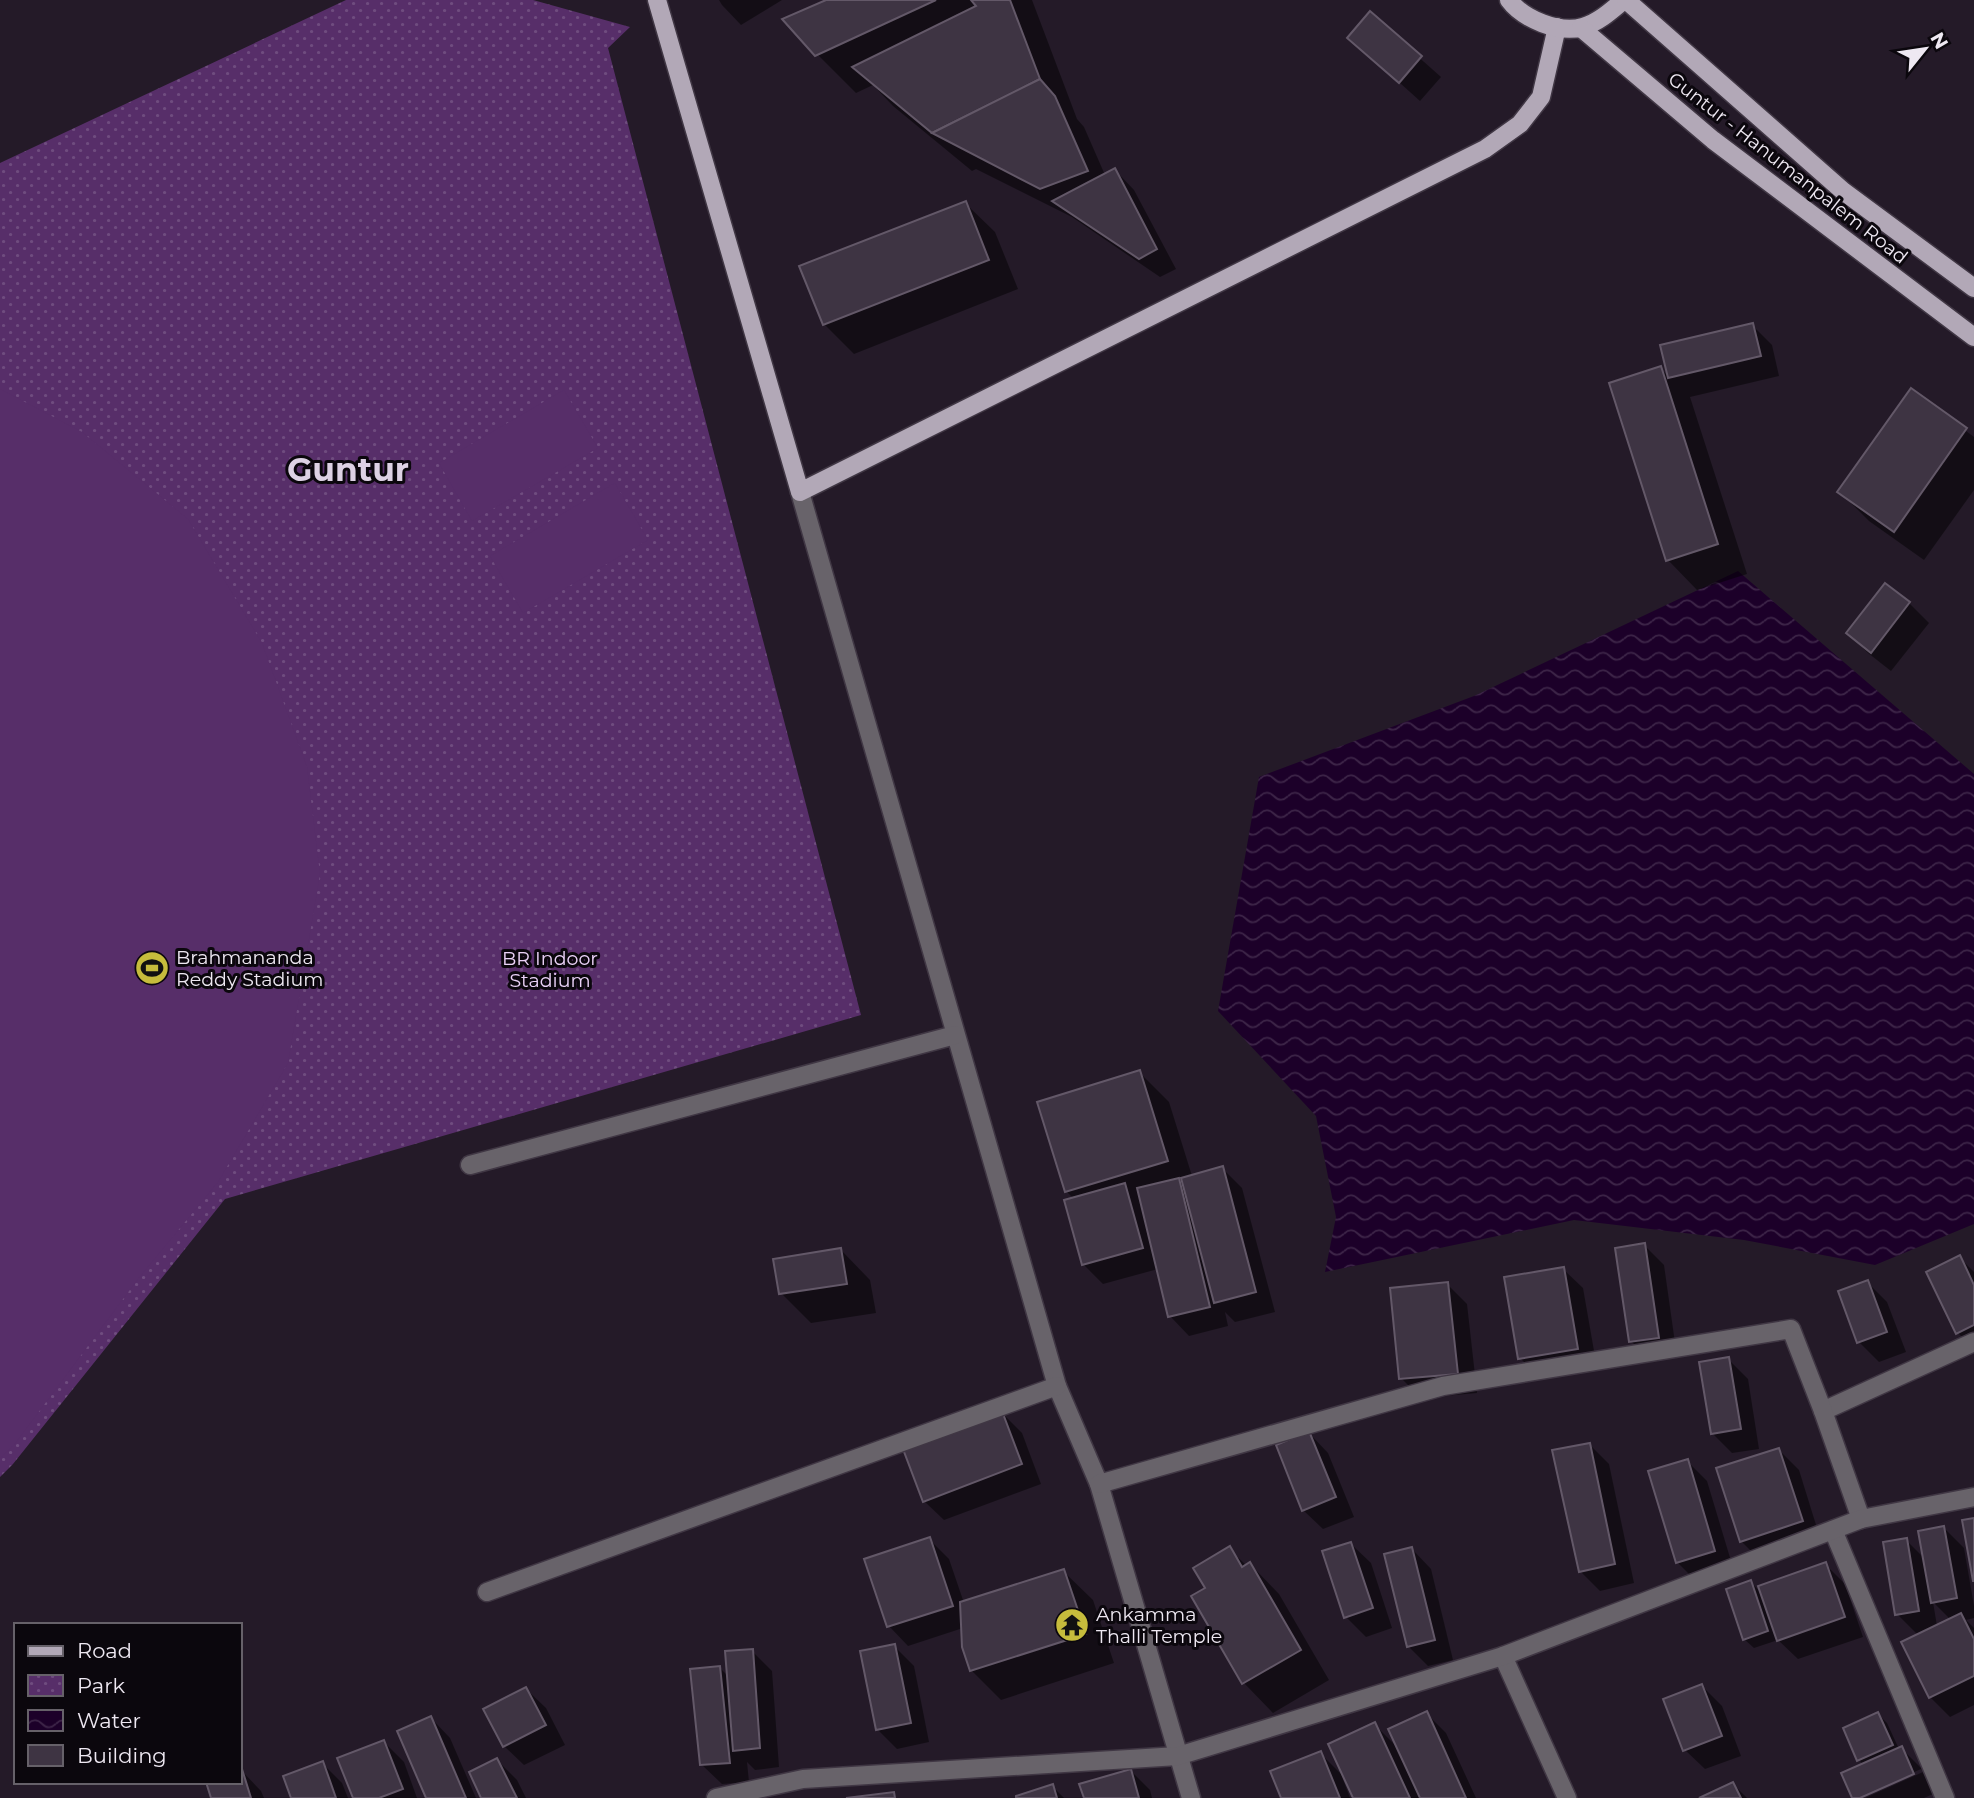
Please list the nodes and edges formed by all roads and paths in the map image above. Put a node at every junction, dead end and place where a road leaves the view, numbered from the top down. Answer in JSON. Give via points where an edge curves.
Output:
{"nodes":[{"id":1,"x":657,"y":0,"type":"edge"},
{"id":2,"x":1509,"y":0,"type":"edge"},
{"id":3,"x":1625,"y":0,"type":"edge"},
{"id":4,"x":1557,"y":27,"type":"junction"},
{"id":5,"x":1581,"y":27,"type":"junction"},
{"id":6,"x":1974,"y":288,"type":"edge"},
{"id":7,"x":1974,"y":337,"type":"edge"},
{"id":8,"x":800,"y":492,"type":"junction"},
{"id":9,"x":955,"y":1035,"type":"junction"},
{"id":10,"x":470,"y":1165,"type":"dead end"},
{"id":11,"x":1974,"y":1342,"type":"edge"},
{"id":12,"x":1057,"y":1386,"type":"junction"},
{"id":13,"x":1823,"y":1410,"type":"junction"},
{"id":14,"x":1099,"y":1484,"type":"junction"},
{"id":15,"x":1974,"y":1497,"type":"edge"},
{"id":16,"x":1860,"y":1519,"type":"junction"},
{"id":17,"x":1833,"y":1530,"type":"junction"},
{"id":18,"x":486,"y":1592,"type":"dead end"},
{"id":19,"x":1503,"y":1656,"type":"junction"},
{"id":20,"x":1178,"y":1756,"type":"junction"},
{"id":21,"x":716,"y":1798,"type":"edge"},
{"id":22,"x":1191,"y":1798,"type":"edge"},
{"id":23,"x":1566,"y":1798,"type":"edge"},
{"id":24,"x":1945,"y":1798,"type":"edge"}],
"edges":[{"from":1,"to":8,"type":"main road"},
{"from":2,"to":4,"type":"main road","via":[[1533,20]]},
{"from":3,"to":5,"type":"main road","via":[[1606,16]]},
{"from":3,"to":6,"type":"main road","name":"Guntur - Hanumanpalem Road","via":[[1843,191]]},
{"from":4,"to":5,"type":"main road"},
{"from":4,"to":8,"type":"main road","via":[[1541,97],[1520,124],[1485,149]]},
{"from":5,"to":7,"type":"main road","name":"Guntur - Hanumanpalem Road","via":[[1713,140]]},
{"from":8,"to":9,"type":"street"},
{"from":9,"to":10,"type":"street"},
{"from":9,"to":12,"type":"street"},
{"from":11,"to":13,"type":"street"},
{"from":12,"to":14,"type":"street"},
{"from":12,"to":18,"type":"street"},
{"from":13,"to":14,"type":"street","via":[[1791,1329],[1443,1386]]},
{"from":13,"to":16,"type":"street"},
{"from":14,"to":20,"type":"street"},
{"from":15,"to":16,"type":"street"},
{"from":16,"to":17,"type":"street"},
{"from":17,"to":19,"type":"street"},
{"from":17,"to":24,"type":"street"},
{"from":19,"to":20,"type":"street"},
{"from":19,"to":23,"type":"street"},
{"from":20,"to":21,"type":"street","via":[[803,1779]]},
{"from":20,"to":22,"type":"street"}]}
